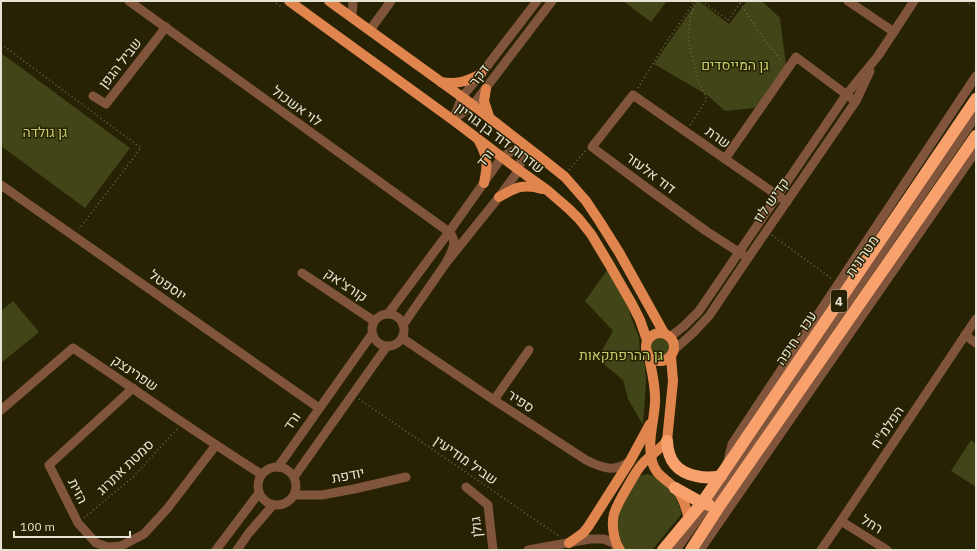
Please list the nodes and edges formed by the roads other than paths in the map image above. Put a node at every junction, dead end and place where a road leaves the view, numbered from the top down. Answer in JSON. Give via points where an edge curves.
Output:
{"nodes":[{"id":1,"x":129,"y":1,"type":"edge"},
{"id":2,"x":289,"y":1,"type":"edge"},
{"id":3,"x":329,"y":1,"type":"edge"},
{"id":4,"x":353,"y":1,"type":"edge"},
{"id":5,"x":391,"y":1,"type":"edge"},
{"id":6,"x":537,"y":1,"type":"edge"},
{"id":7,"x":552,"y":1,"type":"edge"},
{"id":8,"x":848,"y":1,"type":"edge"},
{"id":9,"x":914,"y":1,"type":"edge"},
{"id":10,"x":352,"y":17,"type":"junction"},
{"id":11,"x":166,"y":28,"type":"junction"},
{"id":12,"x":370,"y":30,"type":"junction"},
{"id":13,"x":894,"y":32,"type":"junction"},
{"id":14,"x":878,"y":56,"type":"junction"},
{"id":15,"x":481,"y":74,"type":"junction"},
{"id":16,"x":976,"y":76,"type":"edge"},
{"id":17,"x":440,"y":82,"type":"junction"},
{"id":18,"x":486,"y":89,"type":"junction"},
{"id":19,"x":846,"y":95,"type":"junction"},
{"id":20,"x":93,"y":96,"type":"dead end"},
{"id":21,"x":462,"y":97,"type":"junction"},
{"id":22,"x":976,"y":99,"type":"edge"},
{"id":23,"x":856,"y":101,"type":"junction"},
{"id":24,"x":473,"y":105,"type":"junction"},
{"id":25,"x":976,"y":116,"type":"edge"},
{"id":26,"x":490,"y":119,"type":"junction"},
{"id":27,"x":453,"y":120,"type":"junction"},
{"id":28,"x":976,"y":136,"type":"edge"},
{"id":29,"x":478,"y":139,"type":"junction"},
{"id":30,"x":524,"y":145,"type":"junction"},
{"id":31,"x":592,"y":147,"type":"joint"},
{"id":32,"x":976,"y":151,"type":"edge"},
{"id":33,"x":502,"y":157,"type":"junction"},
{"id":34,"x":725,"y":159,"type":"junction"},
{"id":35,"x":519,"y":170,"type":"junction"},
{"id":36,"x":484,"y":183,"type":"junction"},
{"id":37,"x":1,"y":185,"type":"edge"},
{"id":38,"x":547,"y":190,"type":"junction"},
{"id":39,"x":778,"y":196,"type":"junction"},
{"id":40,"x":499,"y":197,"type":"junction"},
{"id":41,"x":787,"y":202,"type":"junction"},
{"id":42,"x":431,"y":220,"type":"junction"},
{"id":43,"x":449,"y":232,"type":"junction"},
{"id":44,"x":441,"y":242,"type":"junction"},
{"id":45,"x":739,"y":252,"type":"junction"},
{"id":46,"x":748,"y":258,"type":"junction"},
{"id":47,"x":446,"y":263,"type":"junction"},
{"id":48,"x":302,"y":273,"type":"dead end"},
{"id":49,"x":388,"y":314,"type":"junction"},
{"id":50,"x":976,"y":319,"type":"edge"},
{"id":51,"x":374,"y":321,"type":"junction"},
{"id":52,"x":403,"y":324,"type":"junction"},
{"id":53,"x":372,"y":334,"type":"junction"},
{"id":54,"x":667,"y":335,"type":"junction"},
{"id":55,"x":965,"y":335,"type":"junction"},
{"id":56,"x":402,"y":338,"type":"junction"},
{"id":57,"x":647,"y":340,"type":"junction"},
{"id":58,"x":976,"y":343,"type":"edge"},
{"id":59,"x":388,"y":346,"type":"junction"},
{"id":60,"x":529,"y":350,"type":"dead end"},
{"id":61,"x":672,"y":354,"type":"junction"},
{"id":62,"x":649,"y":357,"type":"junction"},
{"id":63,"x":770,"y":387,"type":"junction"},
{"id":64,"x":133,"y":388,"type":"junction"},
{"id":65,"x":494,"y":400,"type":"junction"},
{"id":66,"x":770,"y":403,"type":"junction"},
{"id":67,"x":319,"y":408,"type":"junction"},
{"id":68,"x":1,"y":410,"type":"edge"},
{"id":69,"x":653,"y":415,"type":"junction"},
{"id":70,"x":667,"y":441,"type":"junction"},
{"id":71,"x":216,"y":445,"type":"junction"},
{"id":72,"x":767,"y":454,"type":"junction"},
{"id":73,"x":651,"y":456,"type":"junction"},
{"id":74,"x":630,"y":461,"type":"junction"},
{"id":75,"x":751,"y":461,"type":"junction"},
{"id":76,"x":278,"y":466,"type":"junction"},
{"id":77,"x":657,"y":472,"type":"junction"},
{"id":78,"x":724,"y":472,"type":"junction"},
{"id":79,"x":261,"y":474,"type":"junction"},
{"id":80,"x":634,"y":476,"type":"junction"},
{"id":81,"x":294,"y":477,"type":"junction"},
{"id":82,"x":406,"y":477,"type":"dead end"},
{"id":83,"x":466,"y":487,"type":"dead end"},
{"id":84,"x":676,"y":488,"type":"junction"},
{"id":85,"x":259,"y":493,"type":"junction"},
{"id":86,"x":295,"y":495,"type":"junction"},
{"id":87,"x":705,"y":504,"type":"junction"},
{"id":88,"x":273,"y":505,"type":"junction"},
{"id":89,"x":720,"y":505,"type":"junction"},
{"id":90,"x":689,"y":519,"type":"junction"},
{"id":91,"x":841,"y":522,"type":"junction"},
{"id":92,"x":569,"y":543,"type":"junction"},
{"id":93,"x":618,"y":549,"type":"edge"},
{"id":94,"x":216,"y":550,"type":"edge"},
{"id":95,"x":237,"y":550,"type":"edge"},
{"id":96,"x":493,"y":550,"type":"edge"},
{"id":97,"x":530,"y":550,"type":"edge"},
{"id":98,"x":536,"y":550,"type":"edge"},
{"id":99,"x":663,"y":550,"type":"edge"},
{"id":100,"x":676,"y":550,"type":"edge"},
{"id":101,"x":691,"y":550,"type":"edge"},
{"id":102,"x":700,"y":550,"type":"edge"},
{"id":103,"x":821,"y":550,"type":"edge"},
{"id":104,"x":887,"y":550,"type":"edge"}],
"edges":[{"from":1,"to":11,"type":"street","name":"לוי אשכול"},
{"from":2,"to":27,"type":"main road","name":"שדרות דוד בן גוריון"},
{"from":3,"to":10,"type":"main road","name":"שדרות דוד בן גוריון"},
{"from":4,"to":10,"type":"street"},
{"from":5,"to":12,"type":"street"},
{"from":6,"to":15,"type":"street","name":"דקר"},
{"from":7,"to":18,"type":"street","name":"דקר"},
{"from":8,"to":13,"type":"street"},
{"from":9,"to":13,"type":"street","name":"קדיש לוז"},
{"from":10,"to":12,"type":"main road","name":"שדרות דוד בן גוריון"},
{"from":11,"to":20,"type":"street","name":"שביל הגפן","via":[[106,104]]},
{"from":11,"to":42,"type":"street","name":"לוי אשכול"},
{"from":12,"to":17,"type":"main road","name":"שדרות דוד בן גוריון"},
{"from":13,"to":14,"type":"street","name":"קדיש לוז"},
{"from":14,"to":19,"type":"street","name":"קדיש לוז"},
{"from":14,"to":23,"type":"street","name":"קדיש לוז"},
{"from":15,"to":17,"type":"main road","via":[[456,83]]},
{"from":15,"to":21,"type":"street","name":"דקר"},
{"from":16,"to":63,"type":"street"},
{"from":17,"to":21,"type":"main road","name":"שדרות דוד בן גוריון"},
{"from":18,"to":24,"type":"street","name":"דקר"},
{"from":18,"to":26,"type":"main road","via":[[484,101]]},
{"from":19,"to":23,"type":"street"},
{"from":19,"to":34,"type":"street","via":[[796,57]]},
{"from":19,"to":39,"type":"street","name":"קדיש לוז"},
{"from":21,"to":24,"type":"main road","name":"שדרות דוד בן גוריון"},
{"from":21,"to":27,"type":"street","name":"דקר"},
{"from":22,"to":66,"type":"highway","name":"עכו - חיפה","number":"4"},
{"from":23,"to":41,"type":"street","name":"קדיש לוז"},
{"from":24,"to":26,"type":"main road","name":"שדרות דוד בן גוריון"},
{"from":24,"to":27,"type":"street","name":"דקר"},
{"from":25,"to":87,"type":"street","name":"מטרונית"},
{"from":26,"to":30,"type":"main road","name":"שדרות דוד בן גוריון"},
{"from":27,"to":29,"type":"main road","name":"שדרות דוד בן גוריון"},
{"from":28,"to":75,"type":"highway","number":"4"},
{"from":29,"to":33,"type":"main road","name":"שדרות דוד בן גוריון"},
{"from":29,"to":36,"type":"main road","via":[[487,159]]},
{"from":30,"to":33,"type":"street","name":"ורד"},
{"from":30,"to":35,"type":"street"},
{"from":30,"to":54,"type":"main road","name":"שדרות דוד בן גוריון","via":[[565,177],[586,201]]},
{"from":31,"to":34,"type":"street","name":"שרת","via":[[633,95]]},
{"from":31,"to":45,"type":"street","name":"דוד אלעזר","via":[[706,231]]},
{"from":32,"to":72,"type":"street"},
{"from":33,"to":35,"type":"main road","name":"שדרות דוד בן גוריון"},
{"from":33,"to":36,"type":"street","name":"ורד"},
{"from":34,"to":39,"type":"street","name":"שרת"},
{"from":35,"to":38,"type":"main road","name":"שדרות דוד בן גוריון"},
{"from":35,"to":40,"type":"street"},
{"from":36,"to":43,"type":"street","name":"ורד"},
{"from":37,"to":67,"type":"street","name":"יוספטל"},
{"from":38,"to":40,"type":"main road","via":[[533,186],[521,187]]},
{"from":38,"to":57,"type":"main road","name":"שדרות דוד בן גוריון","via":[[559,199],[591,234],[632,304]]},
{"from":39,"to":41,"type":"street","name":"שרת"},
{"from":39,"to":45,"type":"street","name":"קדיש לוז"},
{"from":40,"to":47,"type":"street"},
{"from":41,"to":46,"type":"street","name":"קדיש לוז"},
{"from":42,"to":43,"type":"street","name":"לוי אשכול"},
{"from":42,"to":44,"type":"street"},
{"from":43,"to":44,"type":"street","name":"ורד"},
{"from":43,"to":47,"type":"street","via":[[454,238],[454,244]]},
{"from":44,"to":49,"type":"street","name":"ורד"},
{"from":45,"to":46,"type":"street","name":"דוד אלעזר"},
{"from":45,"to":54,"type":"street","name":"קדיש לוז","via":[[699,311],[684,326]]},
{"from":46,"to":61,"type":"street","name":"קדיש לוז","via":[[709,316]]},
{"from":47,"to":52,"type":"street"},
{"from":48,"to":51,"type":"street","name":"קורצ'אק"},
{"from":49,"to":51,"type":"street"},
{"from":49,"to":52,"type":"street","via":[[393,314]]},
{"from":50,"to":55,"type":"street","name":"הפלמ\"ח"},
{"from":51,"to":53,"type":"street"},
{"from":52,"to":56,"type":"street"},
{"from":53,"to":59,"type":"street","via":[[378,343]]},
{"from":53,"to":67,"type":"street","name":"ורד"},
{"from":54,"to":57,"type":"main road","via":[[654,334]]},
{"from":54,"to":61,"type":"main road","via":[[674,343]]},
{"from":55,"to":58,"type":"street"},
{"from":55,"to":91,"type":"street","name":"הפלמ\"ח"},
{"from":56,"to":59,"type":"street","via":[[400,342]]},
{"from":56,"to":65,"type":"street","name":"ספיר"},
{"from":57,"to":62,"type":"main road","via":[[645,349]]},
{"from":59,"to":81,"type":"street"},
{"from":60,"to":65,"type":"street"},
{"from":61,"to":62,"type":"main road","via":[[663,362]]},
{"from":61,"to":70,"type":"main road","via":[[673,381]]},
{"from":62,"to":69,"type":"main road","via":[[655,384]]},
{"from":63,"to":66,"type":"street"},
{"from":63,"to":78,"type":"street","via":[[732,444]]},
{"from":64,"to":68,"type":"street","name":"שפרינצק","via":[[73,348]]},
{"from":64,"to":71,"type":"street","name":"שפרינצק"},
{"from":64,"to":71,"type":"street","name":"הזית","via":[[49,465],[78,523],[96,543],[108,547],[121,546],[144,534],[167,509]]},
{"from":65,"to":74,"type":"street","name":"ספיר","via":[[596,465],[614,468]]},
{"from":66,"to":78,"type":"highway","name":"עכו - חיפה","number":"4"},
{"from":67,"to":76,"type":"street","name":"ורד"},
{"from":69,"to":73,"type":"main road"},
{"from":69,"to":74,"type":"main road"},
{"from":70,"to":73,"type":"main road"},
{"from":70,"to":78,"type":"highway","via":[[670,457],[678,469],[702,478]]},
{"from":71,"to":79,"type":"street","name":"שפרינצק"},
{"from":72,"to":75,"type":"street"},
{"from":72,"to":102,"type":"street"},
{"from":73,"to":77,"type":"main road"},
{"from":73,"to":80,"type":"main road"},
{"from":74,"to":92,"type":"main road","via":[[588,527]]},
{"from":75,"to":89,"type":"highway","number":"4"},
{"from":76,"to":79,"type":"street"},
{"from":76,"to":81,"type":"street","via":[[290,471]]},
{"from":77,"to":80,"type":"main road","via":[[644,471]]},
{"from":77,"to":84,"type":"main road"},
{"from":78,"to":87,"type":"highway","name":"עכו - חיפה","number":"4"},
{"from":79,"to":85,"type":"street","via":[[257,486]]},
{"from":80,"to":93,"type":"main road","via":[[614,514],[614,533]]},
{"from":81,"to":86,"type":"street","via":[[297,483]]},
{"from":82,"to":86,"type":"street","name":"יודפת","via":[[322,495]]},
{"from":83,"to":96,"type":"street","name":"גולן","via":[[488,505]]},
{"from":84,"to":87,"type":"highway"},
{"from":84,"to":90,"type":"main road"},
{"from":85,"to":88,"type":"street","via":[[267,503]]},
{"from":85,"to":94,"type":"street"},
{"from":86,"to":88,"type":"street","via":[[286,504]]},
{"from":87,"to":89,"type":"highway"},
{"from":87,"to":90,"type":"highway","name":"עכו - חיפה","number":"4"},
{"from":87,"to":100,"type":"street","name":"מטרונית"},
{"from":88,"to":95,"type":"street"},
{"from":89,"to":101,"type":"highway","number":"4"},
{"from":90,"to":99,"type":"highway","name":"עכו - חיפה","number":"4"},
{"from":91,"to":103,"type":"street","name":"הפלמ\"ח"},
{"from":91,"to":104,"type":"street","name":"רחל"},
{"from":92,"to":93,"type":"street","via":[[604,539]]},
{"from":92,"to":97,"type":"street"},
{"from":97,"to":98,"type":"street"}]}
